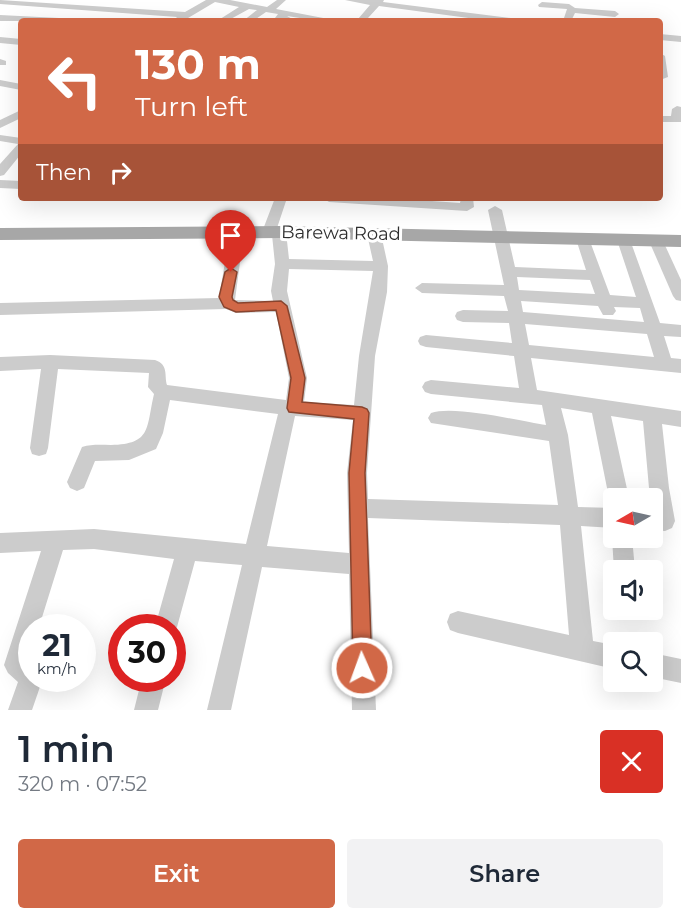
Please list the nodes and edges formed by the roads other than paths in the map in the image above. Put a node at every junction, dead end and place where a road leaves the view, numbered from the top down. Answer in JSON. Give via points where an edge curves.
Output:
{"nodes":[{"id":1,"x":212,"y":0,"type":"edge"},
{"id":2,"x":217,"y":0,"type":"edge"},
{"id":3,"x":282,"y":0,"type":"edge"},
{"id":4,"x":353,"y":0,"type":"edge"},
{"id":5,"x":1,"y":1,"type":"edge"},
{"id":6,"x":379,"y":2,"type":"edge"},
{"id":7,"x":88,"y":3,"type":"edge"},
{"id":8,"x":412,"y":4,"type":"edge"},
{"id":9,"x":542,"y":5,"type":"dead end"},
{"id":10,"x":247,"y":6,"type":"junction"},
{"id":11,"x":267,"y":9,"type":"junction"},
{"id":12,"x":572,"y":10,"type":"junction"},
{"id":13,"x":285,"y":13,"type":"junction"},
{"id":14,"x":615,"y":14,"type":"dead end"},
{"id":15,"x":185,"y":15,"type":"junction"},
{"id":16,"x":0,"y":18,"type":"edge"},
{"id":17,"x":180,"y":18,"type":"edge"},
{"id":18,"x":226,"y":18,"type":"edge"},
{"id":19,"x":252,"y":18,"type":"edge"},
{"id":20,"x":279,"y":18,"type":"edge"},
{"id":21,"x":316,"y":18,"type":"edge"},
{"id":22,"x":363,"y":18,"type":"edge"},
{"id":23,"x":493,"y":18,"type":"edge"},
{"id":24,"x":568,"y":18,"type":"edge"},
{"id":25,"x":18,"y":19,"type":"edge"},
{"id":26,"x":663,"y":37,"type":"edge"},
{"id":27,"x":681,"y":39,"type":"edge"},
{"id":28,"x":0,"y":40,"type":"edge"},
{"id":29,"x":18,"y":42,"type":"edge"},
{"id":30,"x":0,"y":83,"type":"edge"},
{"id":31,"x":18,"y":86,"type":"edge"},
{"id":32,"x":681,"y":110,"type":"edge"},
{"id":33,"x":18,"y":116,"type":"edge"},
{"id":34,"x":663,"y":119,"type":"edge"},
{"id":35,"x":0,"y":125,"type":"edge"},
{"id":36,"x":0,"y":138,"type":"edge"},
{"id":37,"x":18,"y":141,"type":"edge"},
{"id":38,"x":18,"y":151,"type":"edge"},
{"id":39,"x":0,"y":172,"type":"edge"},
{"id":40,"x":0,"y":184,"type":"edge"},
{"id":41,"x":18,"y":185,"type":"edge"},
{"id":42,"x":280,"y":201,"type":"edge"},
{"id":43,"x":374,"y":201,"type":"edge"},
{"id":44,"x":467,"y":201,"type":"edge"},
{"id":45,"x":495,"y":210,"type":"dead end"},
{"id":46,"x":237,"y":232,"type":"junction"},
{"id":47,"x":274,"y":232,"type":"junction"},
{"id":48,"x":0,"y":234,"type":"edge"},
{"id":49,"x":374,"y":234,"type":"junction"},
{"id":50,"x":500,"y":238,"type":"junction"},
{"id":51,"x":583,"y":239,"type":"junction"},
{"id":52,"x":624,"y":240,"type":"junction"},
{"id":53,"x":656,"y":241,"type":"junction"},
{"id":54,"x":681,"y":241,"type":"edge"},
{"id":55,"x":282,"y":264,"type":"junction"},
{"id":56,"x":381,"y":266,"type":"junction"},
{"id":57,"x":508,"y":272,"type":"junction"},
{"id":58,"x":596,"y":275,"type":"junction"},
{"id":59,"x":676,"y":276,"type":"edge"},
{"id":60,"x":422,"y":288,"type":"dead end"},
{"id":61,"x":511,"y":293,"type":"junction"},
{"id":62,"x":681,"y":296,"type":"edge"},
{"id":63,"x":605,"y":301,"type":"junction"},
{"id":64,"x":228,"y":303,"type":"junction"},
{"id":65,"x":645,"y":303,"type":"junction"},
{"id":66,"x":281,"y":306,"type":"junction"},
{"id":67,"x":0,"y":309,"type":"edge"},
{"id":68,"x":463,"y":316,"type":"dead end"},
{"id":69,"x":515,"y":317,"type":"junction"},
{"id":70,"x":612,"y":326,"type":"junction"},
{"id":71,"x":655,"y":330,"type":"junction"},
{"id":72,"x":681,"y":331,"type":"edge"},
{"id":73,"x":426,"y":341,"type":"dead end"},
{"id":74,"x":521,"y":350,"type":"junction"},
{"id":75,"x":50,"y":363,"type":"junction"},
{"id":76,"x":0,"y":364,"type":"edge"},
{"id":77,"x":664,"y":364,"type":"junction"},
{"id":78,"x":681,"y":366,"type":"edge"},
{"id":79,"x":431,"y":387,"type":"dead end"},
{"id":80,"x":163,"y":392,"type":"junction"},
{"id":81,"x":529,"y":396,"type":"junction"},
{"id":82,"x":550,"y":400,"type":"junction"},
{"id":83,"x":600,"y":407,"type":"junction"},
{"id":84,"x":291,"y":408,"type":"junction"},
{"id":85,"x":362,"y":413,"type":"junction"},
{"id":86,"x":652,"y":416,"type":"junction"},
{"id":87,"x":436,"y":418,"type":"dead end"},
{"id":88,"x":681,"y":419,"type":"edge"},
{"id":89,"x":559,"y":435,"type":"junction"},
{"id":90,"x":39,"y":448,"type":"dead end"},
{"id":91,"x":77,"y":482,"type":"dead end"},
{"id":92,"x":617,"y":488,"type":"edge"},
{"id":93,"x":659,"y":488,"type":"edge"},
{"id":94,"x":358,"y":508,"type":"junction"},
{"id":95,"x":570,"y":517,"type":"junction"},
{"id":96,"x":603,"y":518,"type":"edge"},
{"id":97,"x":55,"y":541,"type":"junction"},
{"id":98,"x":0,"y":543,"type":"edge"},
{"id":99,"x":187,"y":550,"type":"junction"},
{"id":100,"x":253,"y":555,"type":"junction"},
{"id":101,"x":359,"y":564,"type":"junction"},
{"id":102,"x":170,"y":614,"type":"edge"},
{"id":103,"x":458,"y":622,"type":"dead end"},
{"id":104,"x":582,"y":651,"type":"junction"},
{"id":105,"x":603,"y":655,"type":"edge"},
{"id":106,"x":663,"y":667,"type":"edge"},
{"id":107,"x":681,"y":671,"type":"edge"},
{"id":108,"x":150,"y":692,"type":"edge"},
{"id":109,"x":20,"y":710,"type":"edge"},
{"id":110,"x":146,"y":710,"type":"edge"},
{"id":111,"x":219,"y":710,"type":"edge"},
{"id":112,"x":364,"y":710,"type":"edge"}],
"edges":[{"from":1,"to":15,"type":"street"},
{"from":2,"to":10,"type":"street"},
{"from":3,"to":11,"type":"street"},
{"from":4,"to":6,"type":"street"},
{"from":5,"to":7,"type":"street"},
{"from":6,"to":8,"type":"street"},
{"from":6,"to":22,"type":"street"},
{"from":7,"to":15,"type":"street"},
{"from":8,"to":23,"type":"street"},
{"from":9,"to":12,"type":"street"},
{"from":10,"to":11,"type":"street"},
{"from":10,"to":18,"type":"street"},
{"from":11,"to":13,"type":"street"},
{"from":11,"to":19,"type":"street"},
{"from":12,"to":14,"type":"street"},
{"from":12,"to":24,"type":"street"},
{"from":13,"to":20,"type":"street"},
{"from":13,"to":21,"type":"street"},
{"from":15,"to":17,"type":"street"},
{"from":16,"to":25,"type":"street"},
{"from":26,"to":27,"type":"street"},
{"from":28,"to":29,"type":"street"},
{"from":30,"to":31,"type":"street"},
{"from":32,"to":34,"type":"street","via":[[677,109],[677,120]]},
{"from":33,"to":35,"type":"street"},
{"from":36,"to":37,"type":"street"},
{"from":38,"to":39,"type":"street"},
{"from":40,"to":41,"type":"street"},
{"from":42,"to":47,"type":"street"},
{"from":43,"to":44,"type":"street","via":[[467,207]]},
{"from":45,"to":50,"type":"street"},
{"from":46,"to":47,"type":"main road","name":"Barewa Road"},
{"from":46,"to":48,"type":"main road","name":"Barewa Road"},
{"from":46,"to":64,"type":"street"},
{"from":47,"to":49,"type":"main road","name":"Barewa Road"},
{"from":47,"to":55,"type":"street"},
{"from":49,"to":50,"type":"main road","name":"Barewa Road"},
{"from":49,"to":56,"type":"street"},
{"from":50,"to":51,"type":"main road","name":"Barewa Road"},
{"from":50,"to":57,"type":"street"},
{"from":51,"to":52,"type":"main road","name":"Barewa Road"},
{"from":51,"to":58,"type":"street"},
{"from":52,"to":53,"type":"main road","name":"Barewa Road"},
{"from":52,"to":65,"type":"street"},
{"from":53,"to":54,"type":"main road","name":"Barewa Road"},
{"from":53,"to":59,"type":"street"},
{"from":55,"to":56,"type":"street"},
{"from":55,"to":66,"type":"street"},
{"from":56,"to":85,"type":"street"},
{"from":57,"to":58,"type":"street"},
{"from":57,"to":61,"type":"street"},
{"from":58,"to":63,"type":"street"},
{"from":59,"to":62,"type":"street"},
{"from":60,"to":61,"type":"street"},
{"from":61,"to":63,"type":"street"},
{"from":61,"to":69,"type":"street"},
{"from":63,"to":65,"type":"street"},
{"from":63,"to":70,"type":"street"},
{"from":64,"to":66,"type":"street","via":[[236,307]]},
{"from":64,"to":67,"type":"street"},
{"from":65,"to":71,"type":"street"},
{"from":66,"to":84,"type":"street","via":[[298,378]]},
{"from":68,"to":69,"type":"street"},
{"from":69,"to":70,"type":"street"},
{"from":69,"to":74,"type":"street"},
{"from":70,"to":71,"type":"street"},
{"from":71,"to":72,"type":"street"},
{"from":71,"to":77,"type":"street"},
{"from":73,"to":74,"type":"street"},
{"from":74,"to":77,"type":"street"},
{"from":74,"to":81,"type":"street"},
{"from":75,"to":76,"type":"street"},
{"from":75,"to":80,"type":"street","via":[[155,367],[157,387]]},
{"from":75,"to":90,"type":"street"},
{"from":77,"to":78,"type":"street"},
{"from":79,"to":81,"type":"street"},
{"from":80,"to":84,"type":"street"},
{"from":80,"to":91,"type":"street","via":[[150,441],[134,450],[89,453]]},
{"from":81,"to":82,"type":"street"},
{"from":82,"to":83,"type":"street"},
{"from":82,"to":89,"type":"street"},
{"from":83,"to":86,"type":"street"},
{"from":83,"to":92,"type":"street"},
{"from":84,"to":85,"type":"street"},
{"from":84,"to":100,"type":"street"},
{"from":85,"to":94,"type":"street"},
{"from":86,"to":88,"type":"street"},
{"from":86,"to":93,"type":"street"},
{"from":87,"to":89,"type":"street"},
{"from":89,"to":95,"type":"street"},
{"from":94,"to":95,"type":"street"},
{"from":94,"to":101,"type":"street"},
{"from":95,"to":96,"type":"street"},
{"from":95,"to":104,"type":"street"},
{"from":97,"to":98,"type":"street"},
{"from":97,"to":99,"type":"street","via":[[94,539]]},
{"from":97,"to":109,"type":"street","via":[[16,665],[31,678]]},
{"from":99,"to":100,"type":"street"},
{"from":99,"to":102,"type":"street"},
{"from":100,"to":101,"type":"street"},
{"from":100,"to":111,"type":"street"},
{"from":101,"to":112,"type":"street"},
{"from":103,"to":104,"type":"street"},
{"from":104,"to":105,"type":"street"},
{"from":106,"to":107,"type":"street"},
{"from":108,"to":110,"type":"street"}]}
